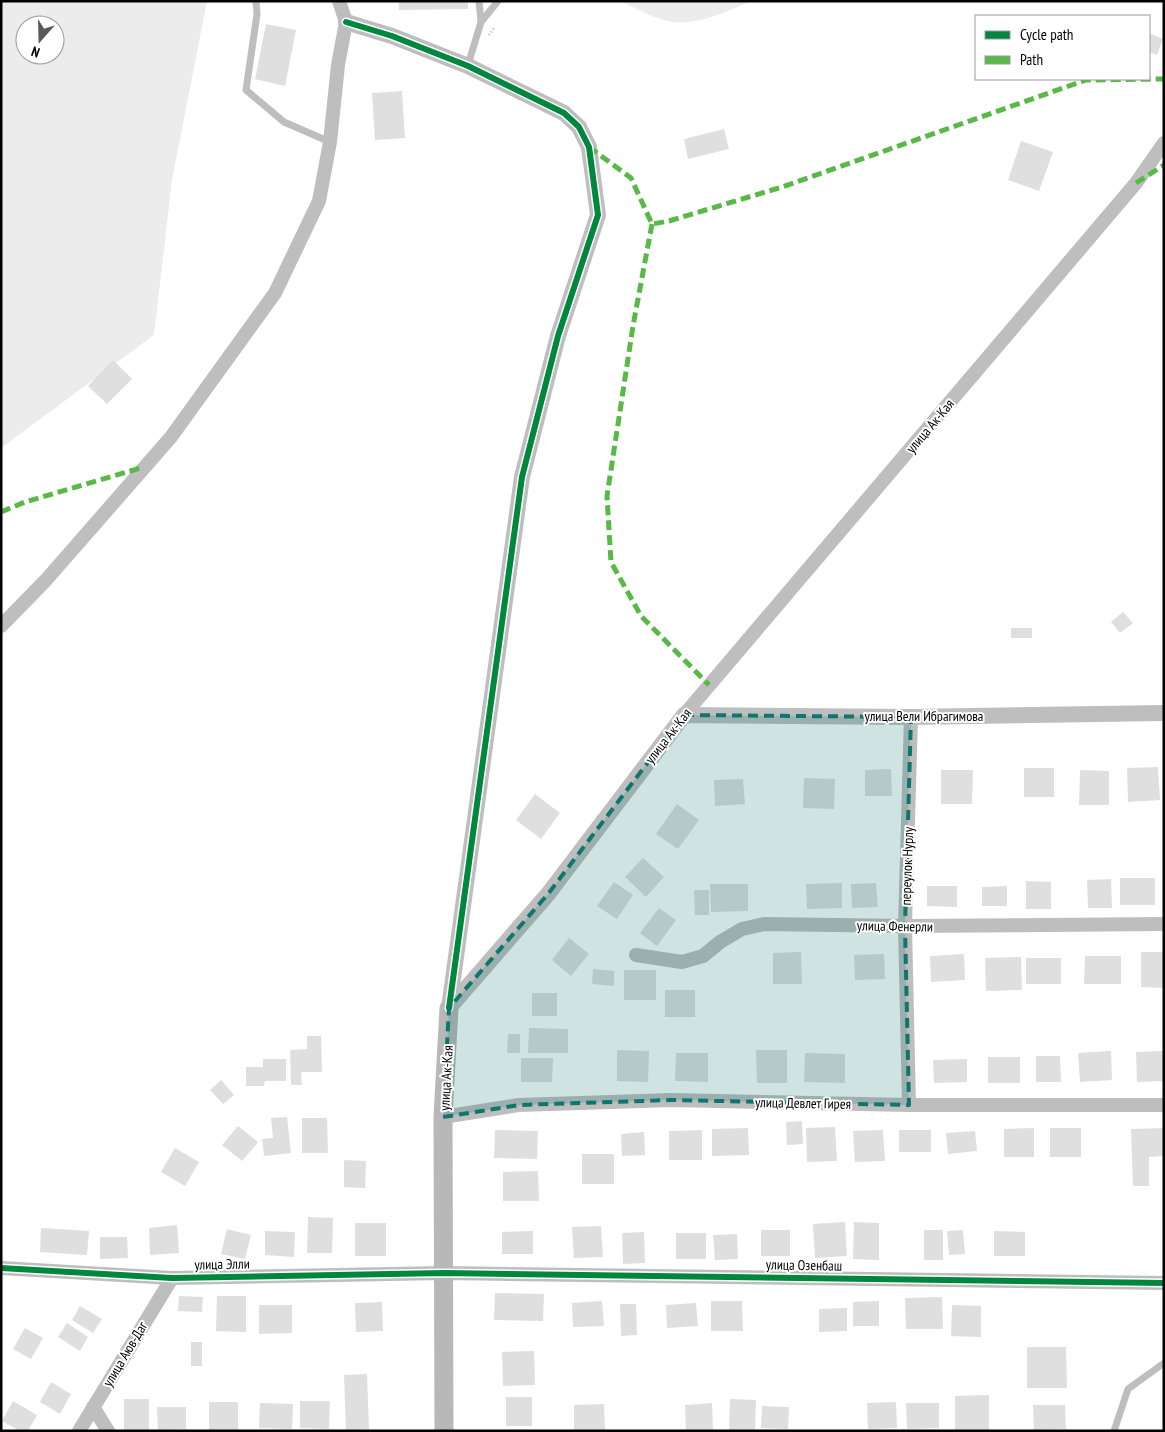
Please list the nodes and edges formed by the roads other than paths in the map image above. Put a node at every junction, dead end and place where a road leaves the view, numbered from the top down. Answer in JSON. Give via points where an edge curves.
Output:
{"nodes":[{"id":1,"x":256,"y":1,"type":"edge"},
{"id":2,"x":339,"y":1,"type":"edge"},
{"id":3,"x":479,"y":1,"type":"edge"},
{"id":4,"x":498,"y":1,"type":"edge"},
{"id":5,"x":346,"y":22,"type":"junction"},
{"id":6,"x":482,"y":22,"type":"junction"},
{"id":7,"x":468,"y":66,"type":"junction"},
{"id":8,"x":330,"y":142,"type":"junction"},
{"id":9,"x":1164,"y":143,"type":"edge"},
{"id":10,"x":1,"y":626,"type":"edge"},
{"id":11,"x":1164,"y":713,"type":"edge"},
{"id":12,"x":684,"y":715,"type":"junction"},
{"id":13,"x":911,"y":717,"type":"junction"},
{"id":14,"x":1164,"y":924,"type":"edge"},
{"id":15,"x":905,"y":926,"type":"junction"},
{"id":16,"x":636,"y":955,"type":"dead end"},
{"id":17,"x":449,"y":1008,"type":"junction"},
{"id":18,"x":1164,"y":1104,"type":"edge"},
{"id":19,"x":909,"y":1105,"type":"junction"},
{"id":20,"x":443,"y":1117,"type":"junction"},
{"id":21,"x":1,"y":1268,"type":"edge"},
{"id":22,"x":444,"y":1272,"type":"junction"},
{"id":23,"x":172,"y":1278,"type":"junction"},
{"id":24,"x":1164,"y":1283,"type":"edge"},
{"id":25,"x":1164,"y":1363,"type":"edge"},
{"id":26,"x":93,"y":1406,"type":"junction"},
{"id":27,"x":78,"y":1431,"type":"edge"},
{"id":28,"x":108,"y":1431,"type":"edge"},
{"id":29,"x":444,"y":1431,"type":"edge"},
{"id":30,"x":1114,"y":1431,"type":"edge"}],
"edges":[{"from":1,"to":8,"type":"lane","via":[[246,90],[284,122]]},
{"from":2,"to":5,"type":"street"},
{"from":3,"to":6,"type":"lane"},
{"from":4,"to":6,"type":"lane"},
{"from":5,"to":7,"type":"street"},
{"from":5,"to":8,"type":"street"},
{"from":6,"to":7,"type":"lane"},
{"from":7,"to":17,"type":"street","via":[[564,113],[579,127],[589,147],[598,215],[558,336],[522,477]]},
{"from":8,"to":10,"type":"street","via":[[320,201],[274,293],[171,437],[46,580]]},
{"from":9,"to":12,"type":"street","name":"улица Ак-Кая","via":[[1136,183]]},
{"from":11,"to":13,"type":"street","name":"улица Вели Ибрагимова"},
{"from":12,"to":13,"type":"street","name":"улица Вели Ибрагимова"},
{"from":12,"to":17,"type":"street","name":"улица Ак-Кая","via":[[548,894]]},
{"from":13,"to":15,"type":"street","name":"переулок Нурлу"},
{"from":14,"to":15,"type":"street","name":"улица Фенерли"},
{"from":15,"to":16,"type":"street","name":"улица Фенерли","via":[[764,924],[742,929],[703,956],[682,962]]},
{"from":15,"to":19,"type":"street","name":"переулок Нурлу"},
{"from":17,"to":20,"type":"main road","name":"улица Ак-Кая"},
{"from":18,"to":19,"type":"street","name":"улица Девлет Гирея"},
{"from":19,"to":20,"type":"street","name":"улица Девлет Гирея","via":[[671,1100],[519,1105]]},
{"from":20,"to":22,"type":"main road","name":"улица Ак-Кая"},
{"from":21,"to":23,"type":"street","name":"улица Элли"},
{"from":22,"to":23,"type":"street","name":"улица Элли"},
{"from":22,"to":24,"type":"street","name":"улица Озенбаш"},
{"from":22,"to":29,"type":"main road","name":"улица Ак-Кая"},
{"from":23,"to":26,"type":"street","name":"улица Аюв-Даг"},
{"from":25,"to":30,"type":"lane","via":[[1128,1389]]},
{"from":26,"to":27,"type":"street","name":"улица Аюв-Даг"},
{"from":26,"to":28,"type":"street"}]}
